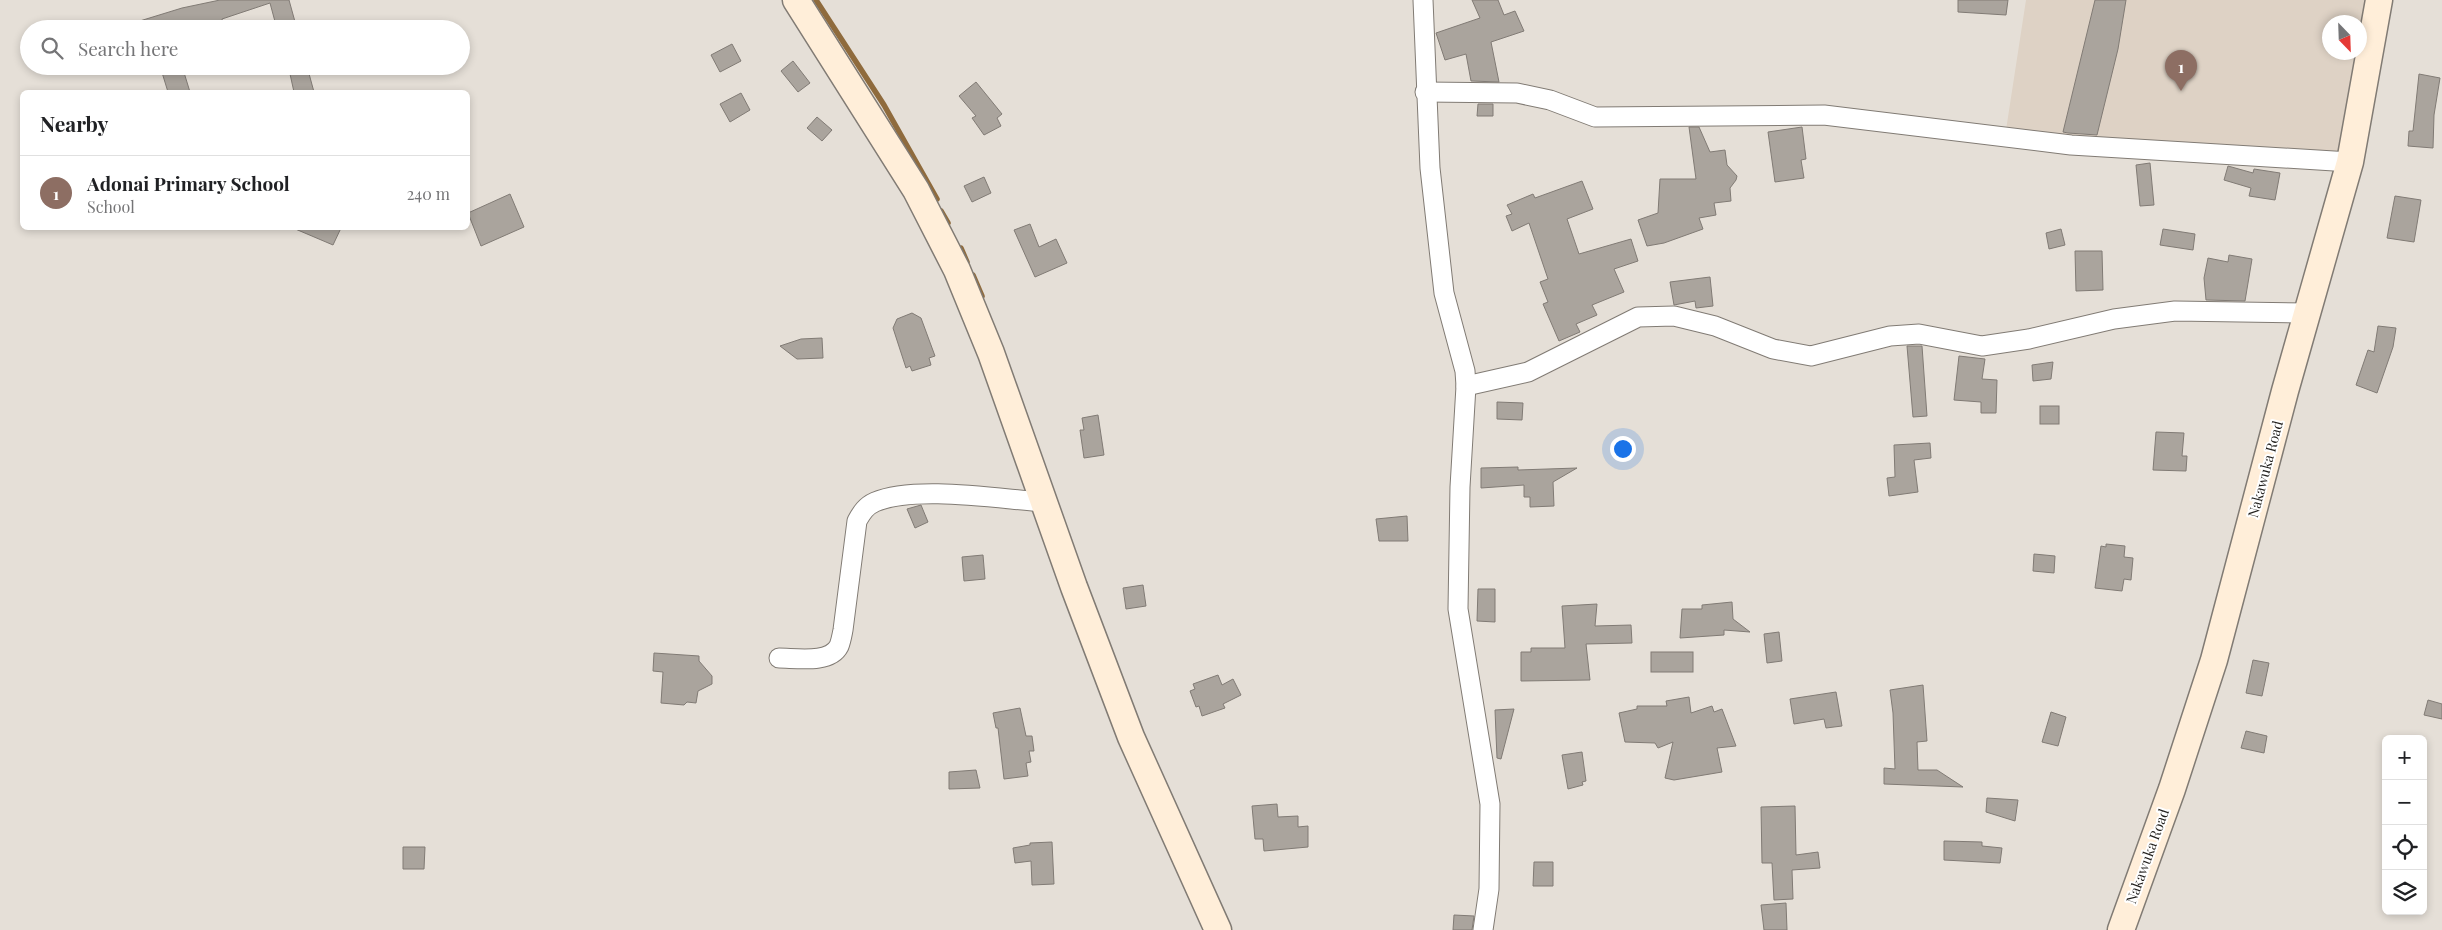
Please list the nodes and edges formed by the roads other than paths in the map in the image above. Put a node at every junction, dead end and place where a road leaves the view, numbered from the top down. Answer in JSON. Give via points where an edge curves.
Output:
{"nodes":[{"id":1,"x":796,"y":0,"type":"edge"},
{"id":2,"x":1423,"y":0,"type":"edge"},
{"id":3,"x":2379,"y":0,"type":"edge"},
{"id":4,"x":1425,"y":92,"type":"junction"},
{"id":5,"x":2350,"y":162,"type":"junction"},
{"id":6,"x":2307,"y":313,"type":"junction"},
{"id":7,"x":1466,"y":386,"type":"junction"},
{"id":8,"x":1043,"y":502,"type":"junction"},
{"id":9,"x":779,"y":658,"type":"dead end"},
{"id":10,"x":1218,"y":930,"type":"edge"},
{"id":11,"x":1483,"y":930,"type":"edge"},
{"id":12,"x":2121,"y":930,"type":"edge"}],
"edges":[{"from":1,"to":8,"type":"street","via":[[916,190],[957,270],[991,353]]},
{"from":2,"to":4,"type":"street"},
{"from":3,"to":5,"type":"street","name":"Nakawuka Road"},
{"from":4,"to":5,"type":"street","via":[[1517,92],[1596,117],[1824,115],[2071,145]]},
{"from":4,"to":7,"type":"street","via":[[1444,293],[1465,370]]},
{"from":5,"to":6,"type":"street","name":"Nakawuka Road"},
{"from":6,"to":7,"type":"street","via":[[2175,311],[2114,319],[2029,339],[1982,346],[1919,334],[1890,336],[1811,356],[1773,349],[1715,326],[1674,316],[1638,317],[1528,372]]},
{"from":6,"to":12,"type":"street","name":"Nakawuka Road","via":[[2214,660]]},
{"from":7,"to":11,"type":"street","via":[[1458,609],[1490,804],[1489,889]]},
{"from":8,"to":9,"type":"street","via":[[934,494],[892,497],[875,502],[864,509],[857,520],[839,646],[834,653],[823,657]]},
{"from":8,"to":10,"type":"street","via":[[1131,737]]}]}
